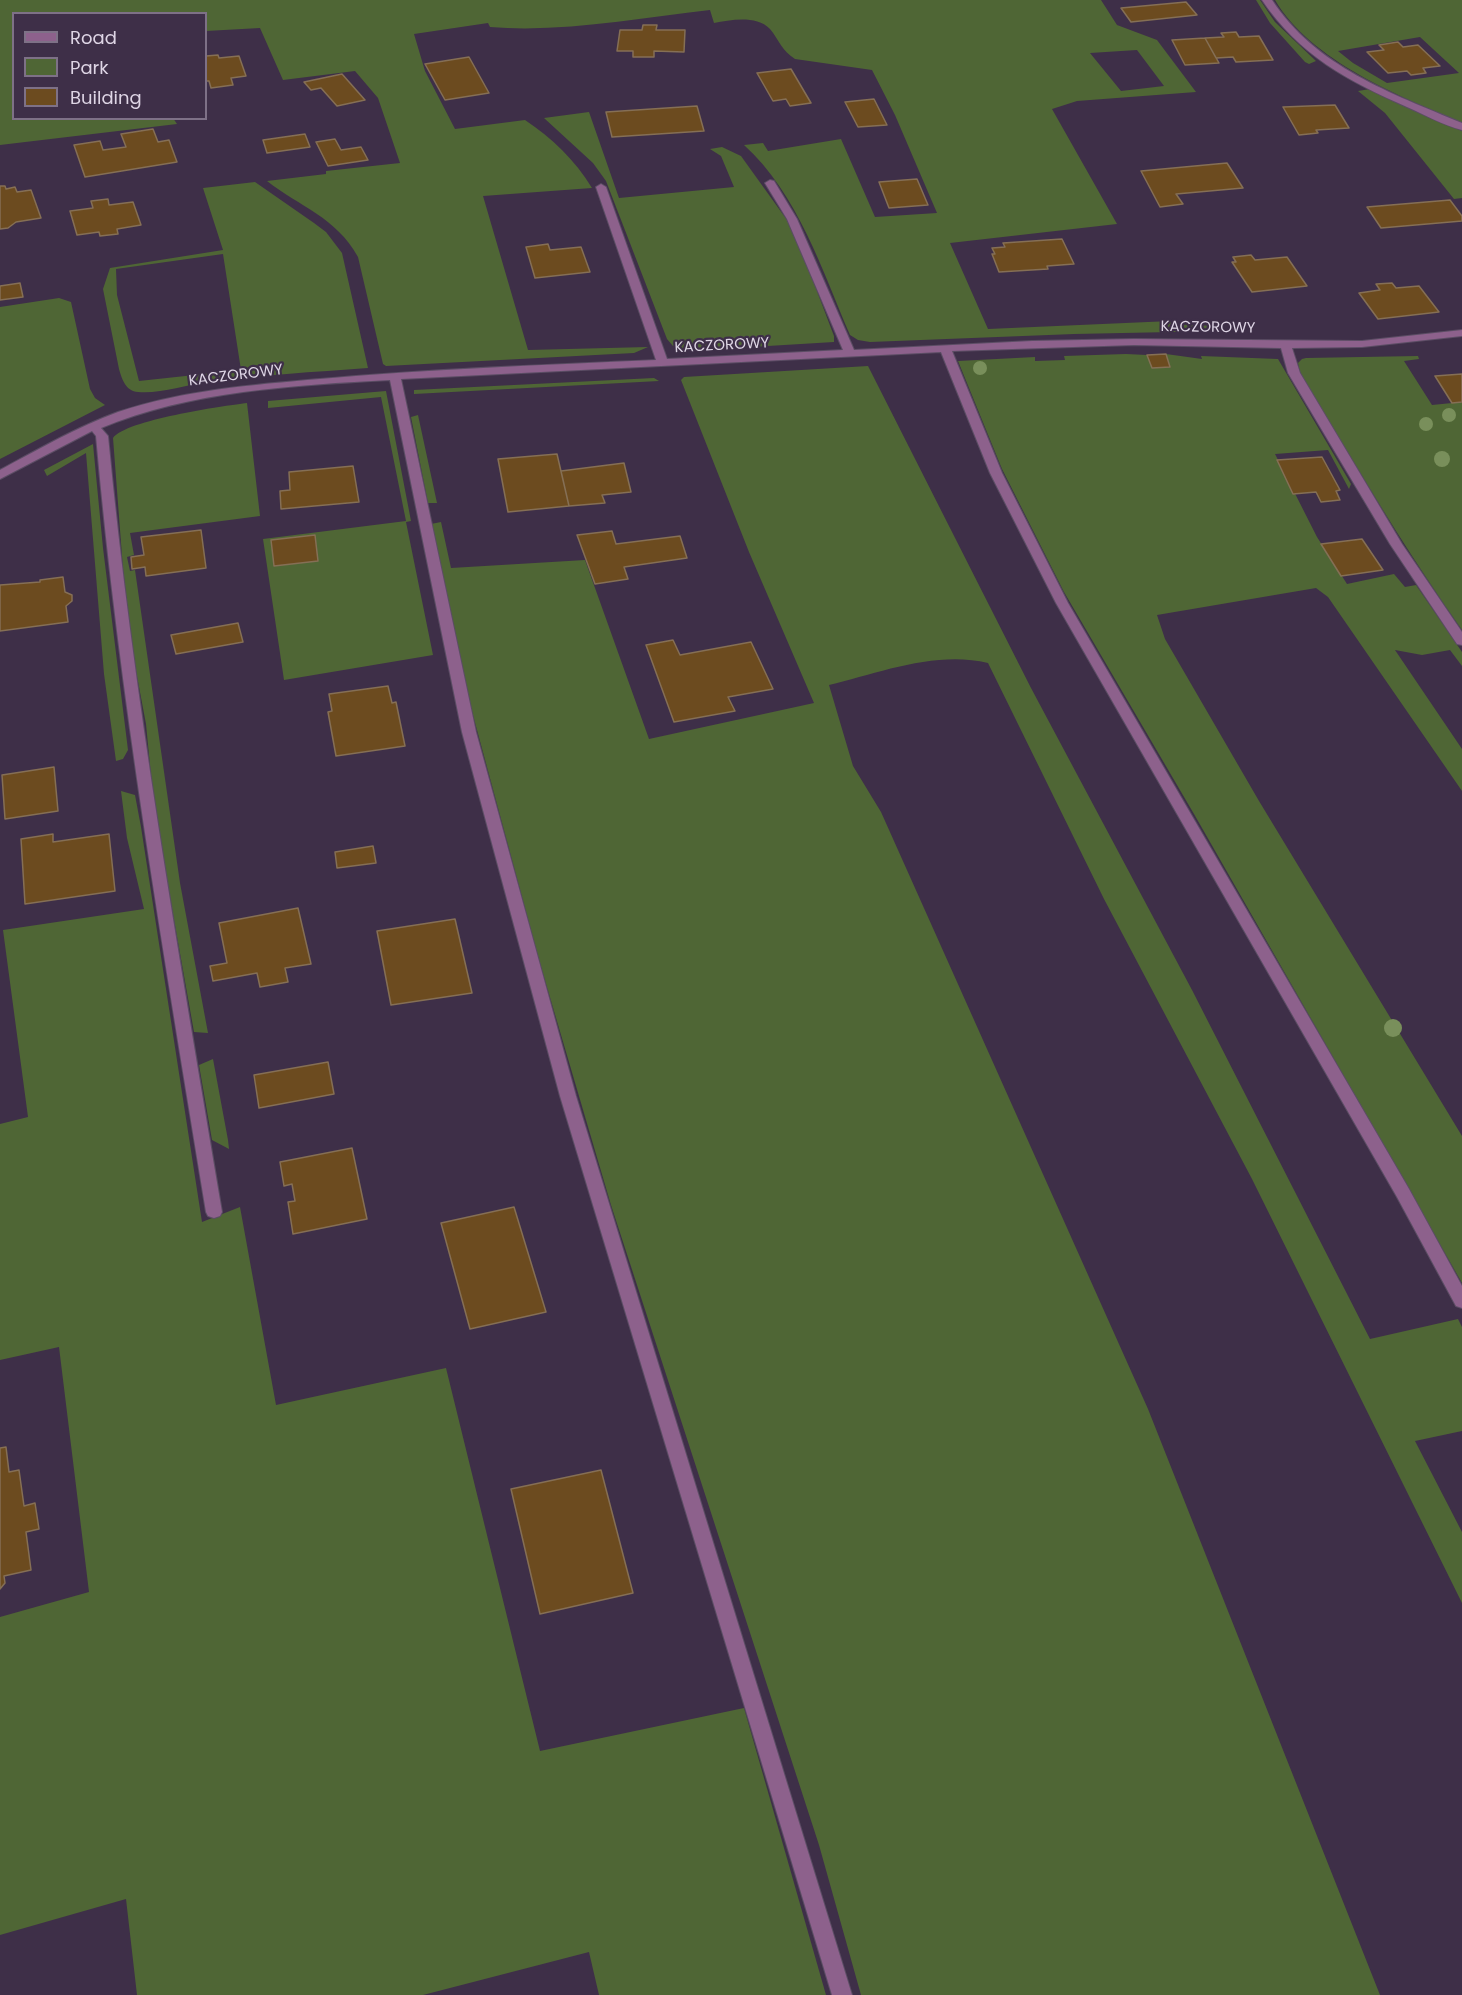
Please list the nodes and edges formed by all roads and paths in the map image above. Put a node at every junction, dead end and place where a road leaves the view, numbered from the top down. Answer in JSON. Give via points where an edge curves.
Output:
{"nodes":[{"id":1,"x":1267,"y":0,"type":"edge"},
{"id":2,"x":1462,"y":127,"type":"edge"},
{"id":3,"x":770,"y":183,"type":"dead end"},
{"id":4,"x":601,"y":187,"type":"dead end"},
{"id":5,"x":1462,"y":333,"type":"edge"},
{"id":6,"x":1286,"y":345,"type":"junction"},
{"id":7,"x":945,"y":348,"type":"junction"},
{"id":8,"x":850,"y":354,"type":"junction"},
{"id":9,"x":663,"y":364,"type":"junction"},
{"id":10,"x":395,"y":376,"type":"junction"},
{"id":11,"x":94,"y":426,"type":"junction"},
{"id":12,"x":0,"y":475,"type":"edge"},
{"id":13,"x":1462,"y":640,"type":"edge"},
{"id":14,"x":214,"y":1212,"type":"dead end"},
{"id":15,"x":1462,"y":1301,"type":"edge"},
{"id":16,"x":842,"y":1995,"type":"edge"}],
"edges":[{"from":1,"to":2,"type":"street","via":[[1284,26],[1330,64]]},
{"from":3,"to":8,"type":"street","via":[[792,219]]},
{"from":4,"to":9,"type":"street"},
{"from":5,"to":6,"type":"street","name":"KACZOROWY","via":[[1362,344]]},
{"from":6,"to":7,"type":"street","name":"KACZOROWY","via":[[1134,342]]},
{"from":6,"to":13,"type":"street","via":[[1294,373],[1391,536]]},
{"from":7,"to":8,"type":"street","name":"KACZOROWY"},
{"from":7,"to":15,"type":"street","via":[[996,473],[1062,603]]},
{"from":8,"to":9,"type":"street","name":"KACZOROWY"},
{"from":9,"to":10,"type":"street","name":"KACZOROWY"},
{"from":10,"to":11,"type":"street","name":"KACZOROWY","via":[[193,396],[148,406]]},
{"from":10,"to":16,"type":"street","via":[[469,732],[568,1096]]},
{"from":11,"to":12,"type":"street","name":"KACZOROWY","via":[[49,446]]},
{"from":11,"to":14,"type":"street","via":[[102,436],[114,566],[144,787]]}]}
